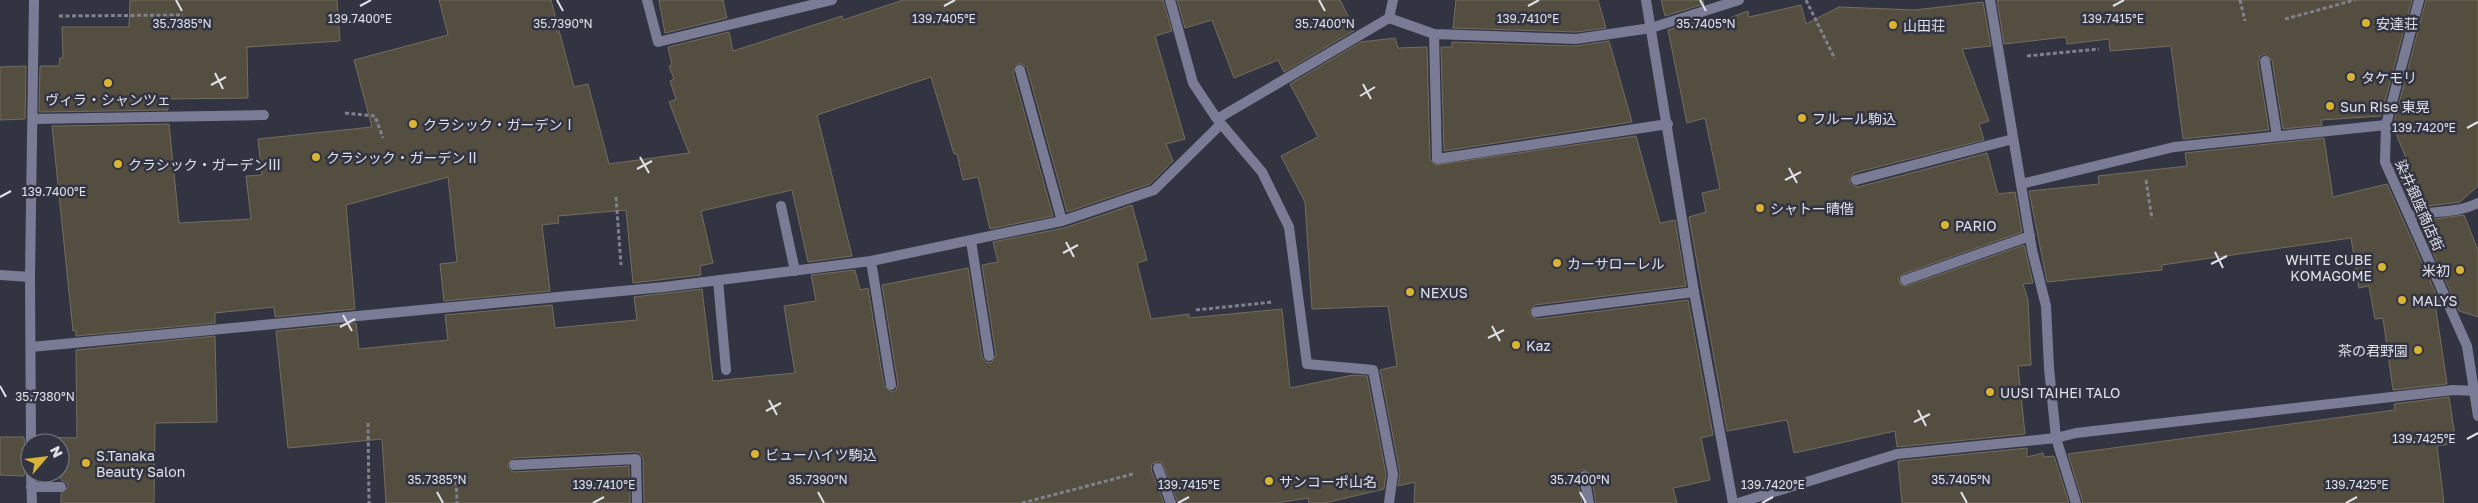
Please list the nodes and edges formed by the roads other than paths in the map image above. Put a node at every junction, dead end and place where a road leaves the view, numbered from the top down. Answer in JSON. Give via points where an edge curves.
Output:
{"nodes":[{"id":1,"x":34,"y":0,"type":"edge"},
{"id":2,"x":647,"y":0,"type":"edge"},
{"id":3,"x":832,"y":0,"type":"edge"},
{"id":4,"x":1170,"y":0,"type":"edge"},
{"id":5,"x":1392,"y":0,"type":"edge"},
{"id":6,"x":1646,"y":0,"type":"edge"},
{"id":7,"x":1739,"y":0,"type":"edge"},
{"id":8,"x":1990,"y":0,"type":"edge"},
{"id":9,"x":2419,"y":0,"type":"edge"},
{"id":10,"x":1389,"y":18,"type":"junction"},
{"id":11,"x":1651,"y":28,"type":"junction"},
{"id":12,"x":1434,"y":34,"type":"junction"},
{"id":13,"x":2265,"y":61,"type":"dead end"},
{"id":14,"x":1020,"y":70,"type":"dead end"},
{"id":15,"x":264,"y":115,"type":"dead end"},
{"id":16,"x":33,"y":119,"type":"junction"},
{"id":17,"x":1219,"y":122,"type":"junction"},
{"id":18,"x":1668,"y":124,"type":"junction"},
{"id":19,"x":2386,"y":125,"type":"junction"},
{"id":20,"x":2276,"y":136,"type":"junction"},
{"id":21,"x":2013,"y":140,"type":"junction"},
{"id":22,"x":1856,"y":180,"type":"dead end"},
{"id":23,"x":2021,"y":184,"type":"junction"},
{"id":24,"x":2478,"y":204,"type":"edge"},
{"id":25,"x":780,"y":206,"type":"dead end"},
{"id":26,"x":2410,"y":216,"type":"junction"},
{"id":27,"x":1062,"y":221,"type":"junction"},
{"id":28,"x":2030,"y":236,"type":"junction"},
{"id":29,"x":971,"y":241,"type":"junction"},
{"id":30,"x":871,"y":261,"type":"junction"},
{"id":31,"x":795,"y":271,"type":"junction"},
{"id":32,"x":0,"y":276,"type":"edge"},
{"id":33,"x":30,"y":277,"type":"junction"},
{"id":34,"x":718,"y":280,"type":"junction"},
{"id":35,"x":1905,"y":280,"type":"dead end"},
{"id":36,"x":1694,"y":292,"type":"junction"},
{"id":37,"x":1536,"y":312,"type":"dead end"},
{"id":38,"x":31,"y":347,"type":"junction"},
{"id":39,"x":989,"y":356,"type":"dead end"},
{"id":40,"x":726,"y":370,"type":"dead end"},
{"id":41,"x":891,"y":385,"type":"dead end"},
{"id":42,"x":2477,"y":391,"type":"edge"},
{"id":43,"x":2478,"y":416,"type":"edge"},
{"id":44,"x":31,"y":433,"type":"edge"},
{"id":45,"x":2056,"y":438,"type":"junction"},
{"id":46,"x":514,"y":465,"type":"dead end"},
{"id":47,"x":1158,"y":468,"type":"road end"},
{"id":48,"x":1584,"y":476,"type":"dead end"},
{"id":49,"x":32,"y":483,"type":"edge"},
{"id":50,"x":32,"y":487,"type":"junction"},
{"id":51,"x":61,"y":487,"type":"dead end"},
{"id":52,"x":32,"y":503,"type":"edge"},
{"id":53,"x":637,"y":503,"type":"edge"},
{"id":54,"x":1171,"y":503,"type":"edge"},
{"id":55,"x":1388,"y":503,"type":"edge"},
{"id":56,"x":1589,"y":503,"type":"edge"},
{"id":57,"x":1733,"y":503,"type":"edge"},
{"id":58,"x":1738,"y":503,"type":"edge"},
{"id":59,"x":2076,"y":503,"type":"edge"}],
"edges":[{"from":1,"to":16,"type":"street"},
{"from":2,"to":3,"type":"street","via":[[658,42]]},
{"from":4,"to":17,"type":"street","via":[[1193,83]]},
{"from":5,"to":10,"type":"street"},
{"from":6,"to":11,"type":"street"},
{"from":7,"to":11,"type":"street"},
{"from":8,"to":21,"type":"street"},
{"from":9,"to":19,"type":"street","name":"染井銀座商店街"},
{"from":10,"to":12,"type":"street"},
{"from":10,"to":17,"type":"street"},
{"from":11,"to":12,"type":"street","via":[[1576,39]]},
{"from":11,"to":18,"type":"street"},
{"from":12,"to":18,"type":"street","via":[[1437,159]]},
{"from":13,"to":20,"type":"street"},
{"from":14,"to":27,"type":"street"},
{"from":15,"to":16,"type":"street"},
{"from":16,"to":33,"type":"street"},
{"from":17,"to":27,"type":"street","via":[[1154,190]]},
{"from":17,"to":55,"type":"street","via":[[1262,172],[1289,227],[1307,364],[1373,370],[1393,474]]},
{"from":18,"to":36,"type":"street"},
{"from":19,"to":20,"type":"street"},
{"from":19,"to":26,"type":"street","name":"染井銀座商店街","via":[[2385,162]]},
{"from":20,"to":23,"type":"street","via":[[2174,146]]},
{"from":21,"to":22,"type":"street"},
{"from":21,"to":23,"type":"street"},
{"from":23,"to":28,"type":"street"},
{"from":24,"to":26,"type":"street","via":[[2466,210],[2428,211]]},
{"from":25,"to":31,"type":"street"},
{"from":26,"to":42,"type":"street","name":"染井銀座商店街","via":[[2467,346]]},
{"from":27,"to":29,"type":"street"},
{"from":28,"to":35,"type":"street"},
{"from":28,"to":45,"type":"street","via":[[2046,306]]},
{"from":29,"to":30,"type":"street"},
{"from":29,"to":39,"type":"street"},
{"from":30,"to":31,"type":"street"},
{"from":30,"to":41,"type":"street"},
{"from":31,"to":34,"type":"street"},
{"from":32,"to":33,"type":"street"},
{"from":33,"to":38,"type":"street"},
{"from":34,"to":38,"type":"street"},
{"from":34,"to":40,"type":"street"},
{"from":36,"to":37,"type":"street"},
{"from":36,"to":57,"type":"street"},
{"from":38,"to":44,"type":"street"},
{"from":42,"to":43,"type":"street","name":"染井銀座商店街"},
{"from":42,"to":45,"type":"street","via":[[2453,390],[2270,410]]},
{"from":45,"to":58,"type":"street","via":[[1897,454]]},
{"from":45,"to":59,"type":"street"},
{"from":46,"to":53,"type":"street","via":[[636,459]]},
{"from":47,"to":54,"type":"street"},
{"from":48,"to":56,"type":"street"},
{"from":49,"to":50,"type":"street"},
{"from":50,"to":51,"type":"street"},
{"from":50,"to":52,"type":"street"}]}
